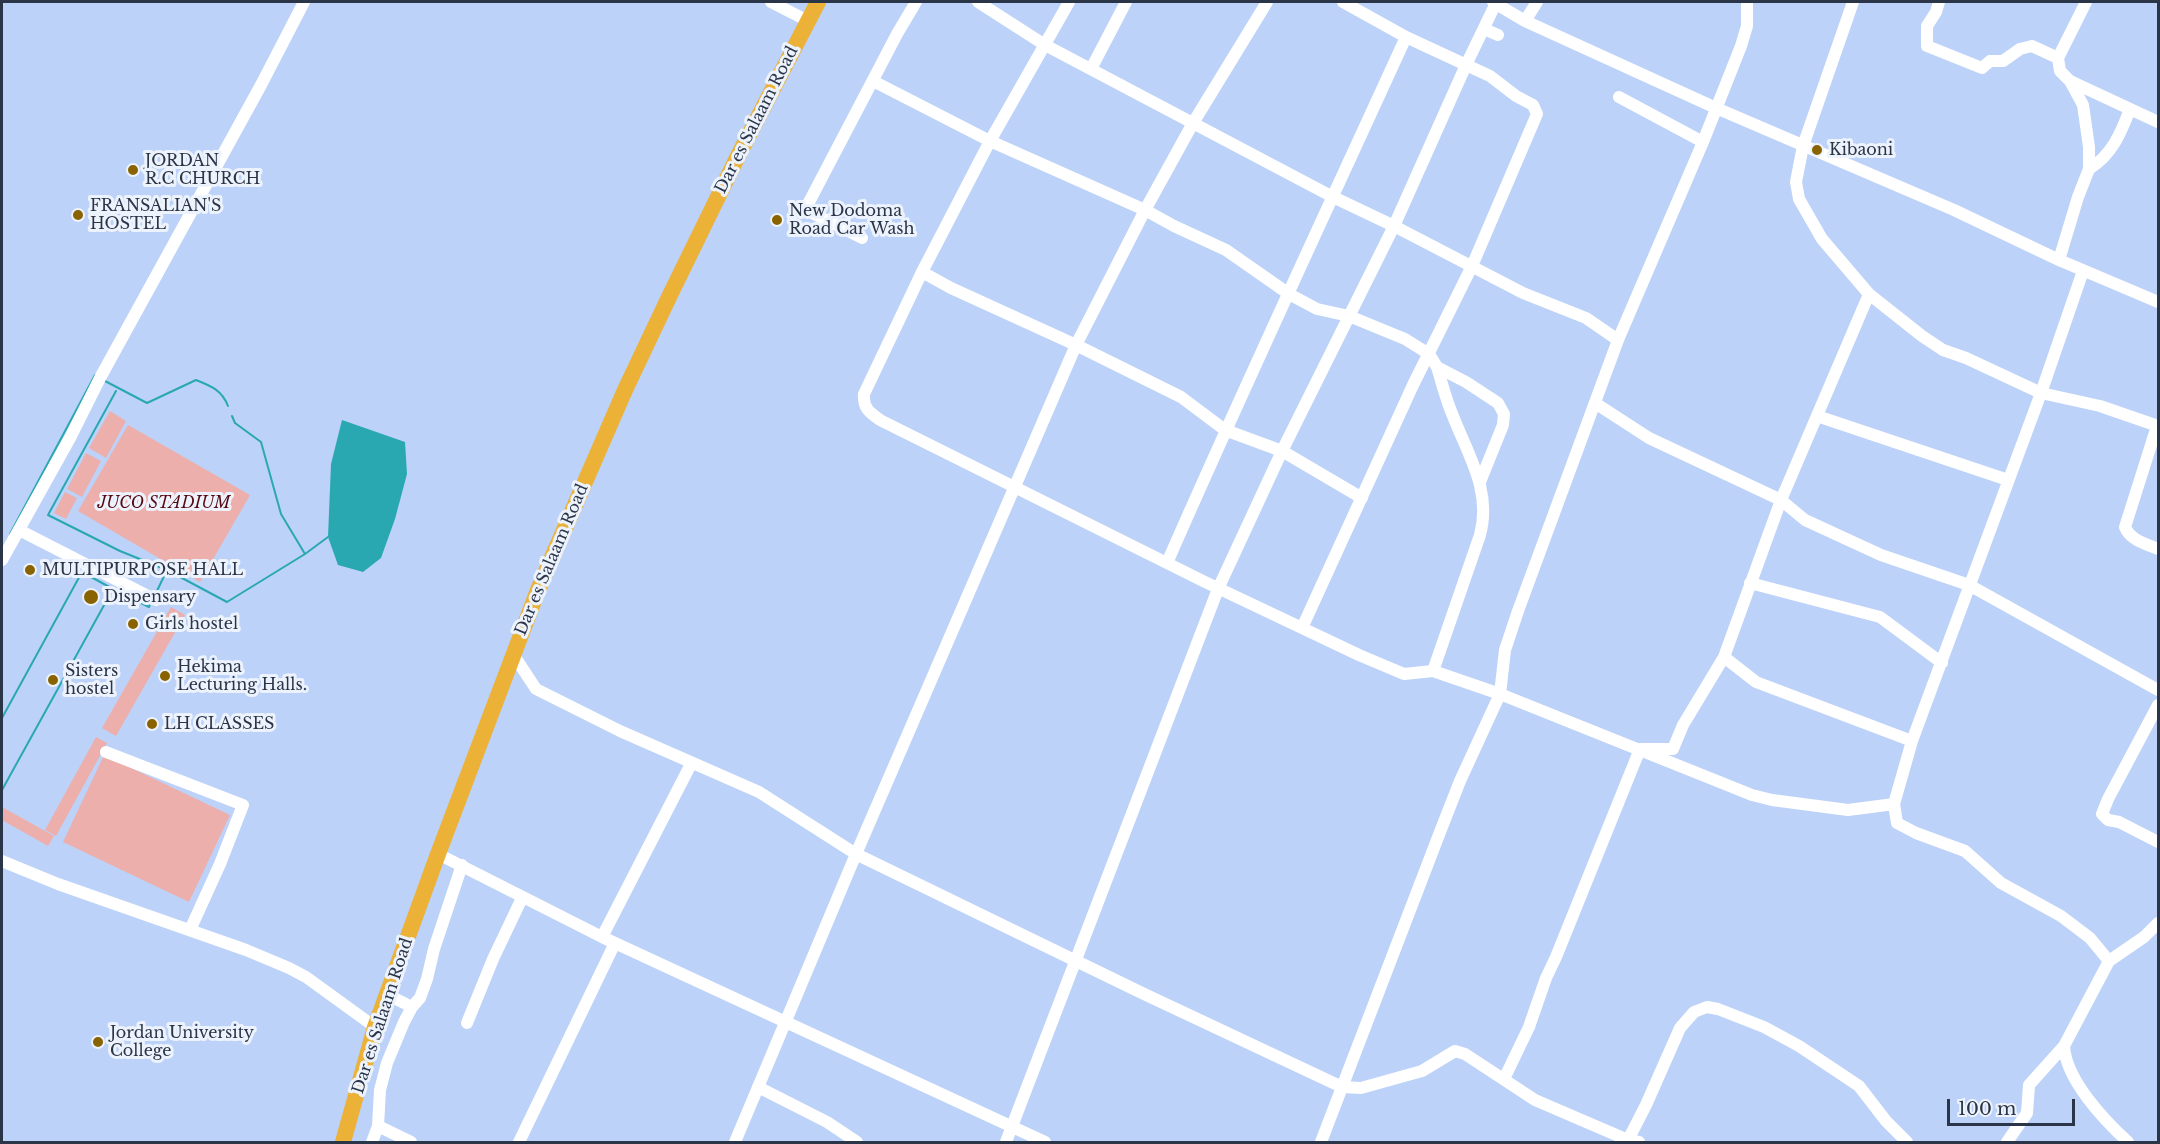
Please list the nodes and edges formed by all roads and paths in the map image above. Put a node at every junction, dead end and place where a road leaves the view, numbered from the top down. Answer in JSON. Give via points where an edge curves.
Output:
{"nodes":[{"id":1,"x":304,"y":2,"type":"edge"},
{"id":2,"x":771,"y":2,"type":"edge"},
{"id":3,"x":818,"y":2,"type":"edge"},
{"id":4,"x":916,"y":2,"type":"edge"},
{"id":5,"x":978,"y":2,"type":"edge"},
{"id":6,"x":1069,"y":2,"type":"edge"},
{"id":7,"x":1126,"y":2,"type":"edge"},
{"id":8,"x":1267,"y":2,"type":"edge"},
{"id":9,"x":1343,"y":2,"type":"edge"},
{"id":10,"x":1494,"y":2,"type":"edge"},
{"id":11,"x":1538,"y":2,"type":"edge"},
{"id":12,"x":1747,"y":2,"type":"edge"},
{"id":13,"x":1853,"y":2,"type":"edge"},
{"id":14,"x":1939,"y":2,"type":"edge"},
{"id":15,"x":2086,"y":2,"type":"edge"},
{"id":16,"x":808,"y":21,"type":"junction"},
{"id":17,"x":1525,"y":21,"type":"junction"},
{"id":18,"x":1484,"y":29,"type":"junction"},
{"id":19,"x":1498,"y":35,"type":"dead end"},
{"id":20,"x":1406,"y":37,"type":"junction"},
{"id":21,"x":1045,"y":45,"type":"junction"},
{"id":22,"x":2058,"y":58,"type":"junction"},
{"id":23,"x":1466,"y":65,"type":"junction"},
{"id":24,"x":1092,"y":69,"type":"junction"},
{"id":25,"x":873,"y":81,"type":"junction"},
{"id":26,"x":2070,"y":81,"type":"junction"},
{"id":27,"x":1619,"y":97,"type":"dead end"},
{"id":28,"x":1716,"y":108,"type":"junction"},
{"id":29,"x":2130,"y":110,"type":"junction"},
{"id":30,"x":2158,"y":122,"type":"edge"},
{"id":31,"x":1193,"y":123,"type":"junction"},
{"id":32,"x":990,"y":141,"type":"junction"},
{"id":33,"x":1703,"y":142,"type":"junction"},
{"id":34,"x":1803,"y":146,"type":"junction"},
{"id":35,"x":2089,"y":169,"type":"junction"},
{"id":36,"x":1333,"y":197,"type":"junction"},
{"id":37,"x":1144,"y":210,"type":"junction"},
{"id":38,"x":1394,"y":226,"type":"junction"},
{"id":39,"x":862,"y":238,"type":"dead end"},
{"id":40,"x":2059,"y":260,"type":"junction"},
{"id":41,"x":1472,"y":266,"type":"junction"},
{"id":42,"x":2083,"y":271,"type":"junction"},
{"id":43,"x":922,"y":272,"type":"junction"},
{"id":44,"x":1289,"y":294,"type":"junction"},
{"id":45,"x":1869,"y":294,"type":"junction"},
{"id":46,"x":2158,"y":302,"type":"edge"},
{"id":47,"x":1349,"y":316,"type":"junction"},
{"id":48,"x":1618,"y":340,"type":"junction"},
{"id":49,"x":1076,"y":345,"type":"junction"},
{"id":50,"x":1429,"y":354,"type":"junction"},
{"id":51,"x":1437,"y":367,"type":"junction"},
{"id":52,"x":2041,"y":393,"type":"junction"},
{"id":53,"x":1595,"y":403,"type":"junction"},
{"id":54,"x":1817,"y":416,"type":"junction"},
{"id":55,"x":2158,"y":426,"type":"edge"},
{"id":56,"x":1225,"y":430,"type":"junction"},
{"id":57,"x":1282,"y":451,"type":"junction"},
{"id":58,"x":2008,"y":480,"type":"junction"},
{"id":59,"x":1480,"y":482,"type":"junction"},
{"id":60,"x":1014,"y":487,"type":"junction"},
{"id":61,"x":1362,"y":498,"type":"junction"},
{"id":62,"x":1781,"y":500,"type":"junction"},
{"id":63,"x":19,"y":530,"type":"junction"},
{"id":64,"x":2158,"y":549,"type":"edge"},
{"id":65,"x":2,"y":560,"type":"edge"},
{"id":66,"x":1167,"y":563,"type":"junction"},
{"id":67,"x":1750,"y":584,"type":"junction"},
{"id":68,"x":1969,"y":585,"type":"junction"},
{"id":69,"x":1218,"y":589,"type":"junction"},
{"id":70,"x":156,"y":600,"type":"dead end"},
{"id":71,"x":1302,"y":628,"type":"junction"},
{"id":72,"x":513,"y":654,"type":"junction"},
{"id":73,"x":1724,"y":657,"type":"junction"},
{"id":74,"x":1942,"y":663,"type":"junction"},
{"id":75,"x":1433,"y":671,"type":"junction"},
{"id":76,"x":2158,"y":690,"type":"edge"},
{"id":77,"x":1500,"y":694,"type":"junction"},
{"id":78,"x":2158,"y":705,"type":"edge"},
{"id":79,"x":1912,"y":741,"type":"junction"},
{"id":80,"x":1640,"y":748,"type":"junction"},
{"id":81,"x":106,"y":752,"type":"dead end"},
{"id":82,"x":692,"y":764,"type":"junction"},
{"id":83,"x":1894,"y":804,"type":"junction"},
{"id":84,"x":2158,"y":842,"type":"edge"},
{"id":85,"x":438,"y":854,"type":"junction"},
{"id":86,"x":856,"y":854,"type":"junction"},
{"id":87,"x":2,"y":861,"type":"edge"},
{"id":88,"x":462,"y":865,"type":"junction"},
{"id":89,"x":522,"y":898,"type":"junction"},
{"id":90,"x":2158,"y":923,"type":"edge"},
{"id":91,"x":190,"y":930,"type":"junction"},
{"id":92,"x":602,"y":937,"type":"junction"},
{"id":93,"x":615,"y":943,"type":"junction"},
{"id":94,"x":1077,"y":961,"type":"junction"},
{"id":95,"x":2109,"y":961,"type":"junction"},
{"id":96,"x":388,"y":995,"type":"junction"},
{"id":97,"x":412,"y":1007,"type":"junction"},
{"id":98,"x":785,"y":1021,"type":"junction"},
{"id":99,"x":467,"y":1023,"type":"dead end"},
{"id":100,"x":375,"y":1027,"type":"junction"},
{"id":101,"x":2064,"y":1046,"type":"junction"},
{"id":102,"x":1504,"y":1079,"type":"junction"},
{"id":103,"x":758,"y":1087,"type":"junction"},
{"id":104,"x":1342,"y":1087,"type":"junction"},
{"id":105,"x":378,"y":1126,"type":"junction"},
{"id":106,"x":1011,"y":1126,"type":"junction"},
{"id":107,"x":1633,"y":1141,"type":"edge"},
{"id":108,"x":343,"y":1143,"type":"edge"},
{"id":109,"x":372,"y":1143,"type":"edge"},
{"id":110,"x":411,"y":1143,"type":"edge"},
{"id":111,"x":519,"y":1143,"type":"edge"},
{"id":112,"x":735,"y":1143,"type":"edge"},
{"id":113,"x":858,"y":1143,"type":"edge"},
{"id":114,"x":1006,"y":1143,"type":"edge"},
{"id":115,"x":1045,"y":1143,"type":"edge"},
{"id":116,"x":1321,"y":1143,"type":"edge"},
{"id":117,"x":1907,"y":1143,"type":"edge"},
{"id":118,"x":2007,"y":1143,"type":"edge"},
{"id":119,"x":2128,"y":1143,"type":"edge"}],
"edges":[{"from":1,"to":63,"type":"street"},
{"from":2,"to":16,"type":"street"},
{"from":3,"to":16,"type":"highway","name":"Dar es Salaam Road"},
{"from":4,"to":25,"type":"street"},
{"from":5,"to":21,"type":"street"},
{"from":6,"to":21,"type":"street"},
{"from":7,"to":24,"type":"street"},
{"from":8,"to":31,"type":"street"},
{"from":9,"to":20,"type":"street"},
{"from":10,"to":17,"type":"street"},
{"from":10,"to":18,"type":"street"},
{"from":11,"to":17,"type":"street"},
{"from":12,"to":28,"type":"street","via":[[1747,26]]},
{"from":13,"to":34,"type":"street"},
{"from":14,"to":22,"type":"street","via":[[1927,26],[1927,46],[1982,68],[1990,61],[2003,61],[2032,46]]},
{"from":15,"to":22,"type":"street"},
{"from":16,"to":72,"type":"highway","name":"Dar es Salaam Road","via":[[630,380]]},
{"from":17,"to":28,"type":"street"},
{"from":18,"to":19,"type":"street"},
{"from":18,"to":23,"type":"street"},
{"from":20,"to":23,"type":"street"},
{"from":20,"to":36,"type":"street"},
{"from":21,"to":24,"type":"street"},
{"from":21,"to":32,"type":"street"},
{"from":22,"to":26,"type":"street","via":[[2060,71]]},
{"from":23,"to":38,"type":"street"},
{"from":23,"to":41,"type":"street","via":[[1490,75],[1533,105],[1537,114]]},
{"from":24,"to":31,"type":"street"},
{"from":25,"to":32,"type":"street"},
{"from":25,"to":39,"type":"street","via":[[807,209]]},
{"from":26,"to":29,"type":"street"},
{"from":26,"to":35,"type":"street","via":[[2083,105]]},
{"from":27,"to":33,"type":"street"},
{"from":28,"to":33,"type":"street"},
{"from":28,"to":34,"type":"street"},
{"from":29,"to":30,"type":"street"},
{"from":29,"to":35,"type":"street","via":[[2114,145]]},
{"from":31,"to":36,"type":"street"},
{"from":31,"to":37,"type":"street"},
{"from":32,"to":37,"type":"street"},
{"from":32,"to":43,"type":"street"},
{"from":33,"to":48,"type":"street"},
{"from":34,"to":40,"type":"street"},
{"from":34,"to":45,"type":"street","via":[[1796,182],[1799,199],[1822,239]]},
{"from":35,"to":40,"type":"street"},
{"from":36,"to":38,"type":"street"},
{"from":36,"to":44,"type":"street"},
{"from":37,"to":44,"type":"street","via":[[1226,250]]},
{"from":37,"to":49,"type":"street"},
{"from":38,"to":41,"type":"street"},
{"from":38,"to":47,"type":"street"},
{"from":40,"to":42,"type":"street"},
{"from":41,"to":48,"type":"street","via":[[1522,293],[1586,318]]},
{"from":41,"to":50,"type":"street"},
{"from":42,"to":46,"type":"street"},
{"from":42,"to":52,"type":"street"},
{"from":43,"to":49,"type":"street"},
{"from":43,"to":60,"type":"street","via":[[864,394],[864,404],[880,420]]},
{"from":44,"to":47,"type":"street","via":[[1317,309]]},
{"from":44,"to":56,"type":"street"},
{"from":45,"to":52,"type":"street","via":[[1943,350]]},
{"from":45,"to":54,"type":"street"},
{"from":47,"to":50,"type":"street","via":[[1405,339]]},
{"from":47,"to":57,"type":"street"},
{"from":48,"to":53,"type":"street"},
{"from":49,"to":56,"type":"street","via":[[1181,397]]},
{"from":49,"to":60,"type":"street"},
{"from":50,"to":51,"type":"street"},
{"from":50,"to":61,"type":"street"},
{"from":51,"to":59,"type":"street"},
{"from":51,"to":59,"type":"street","via":[[1491,397],[1503,409],[1503,424]]},
{"from":52,"to":55,"type":"street","via":[[2100,406]]},
{"from":52,"to":58,"type":"street"},
{"from":53,"to":62,"type":"street","via":[[1649,438]]},
{"from":53,"to":77,"type":"street","via":[[1505,650]]},
{"from":54,"to":58,"type":"street"},
{"from":54,"to":62,"type":"street"},
{"from":55,"to":64,"type":"street","via":[[2125,527],[2128,534]]},
{"from":56,"to":57,"type":"street"},
{"from":56,"to":66,"type":"street"},
{"from":57,"to":61,"type":"street"},
{"from":57,"to":69,"type":"street"},
{"from":58,"to":68,"type":"street"},
{"from":59,"to":75,"type":"street","via":[[1482,528]]},
{"from":60,"to":66,"type":"street"},
{"from":60,"to":86,"type":"street"},
{"from":61,"to":71,"type":"street"},
{"from":62,"to":67,"type":"street"},
{"from":62,"to":68,"type":"street","via":[[1805,520],[1881,555]]},
{"from":63,"to":65,"type":"street"},
{"from":63,"to":70,"type":"street"},
{"from":66,"to":69,"type":"street"},
{"from":67,"to":73,"type":"street"},
{"from":67,"to":74,"type":"street","via":[[1880,617]]},
{"from":68,"to":74,"type":"street"},
{"from":68,"to":76,"type":"street"},
{"from":69,"to":71,"type":"street"},
{"from":69,"to":94,"type":"street"},
{"from":71,"to":75,"type":"street","via":[[1404,674]]},
{"from":72,"to":82,"type":"street","via":[[536,689]]},
{"from":72,"to":85,"type":"highway","name":"Dar es Salaam Road"},
{"from":73,"to":79,"type":"street","via":[[1756,682]]},
{"from":73,"to":80,"type":"street","via":[[1673,749]]},
{"from":74,"to":79,"type":"street"},
{"from":75,"to":77,"type":"street"},
{"from":77,"to":80,"type":"street"},
{"from":77,"to":104,"type":"street","via":[[1448,812]]},
{"from":78,"to":84,"type":"street","via":[[2102,814]]},
{"from":79,"to":83,"type":"street"},
{"from":80,"to":83,"type":"street","via":[[1715,781],[1772,800],[1848,810]]},
{"from":80,"to":102,"type":"street","via":[[1529,1027]]},
{"from":81,"to":91,"type":"street","via":[[243,806]]},
{"from":82,"to":86,"type":"street","via":[[759,792]]},
{"from":82,"to":92,"type":"street"},
{"from":83,"to":95,"type":"street","via":[[1897,823],[1965,850],[1995,879],[2061,916],[2090,938]]},
{"from":85,"to":88,"type":"street"},
{"from":85,"to":96,"type":"highway","name":"Dar es Salaam Road"},
{"from":86,"to":94,"type":"street"},
{"from":86,"to":98,"type":"street"},
{"from":87,"to":91,"type":"street"},
{"from":88,"to":89,"type":"street"},
{"from":88,"to":97,"type":"street","via":[[427,979]]},
{"from":89,"to":92,"type":"street"},
{"from":89,"to":99,"type":"street"},
{"from":90,"to":95,"type":"street"},
{"from":91,"to":100,"type":"street","via":[[306,977]]},
{"from":92,"to":93,"type":"street"},
{"from":93,"to":98,"type":"street"},
{"from":93,"to":111,"type":"street"},
{"from":94,"to":104,"type":"street"},
{"from":94,"to":106,"type":"street"},
{"from":95,"to":101,"type":"street"},
{"from":96,"to":97,"type":"street"},
{"from":96,"to":100,"type":"highway","name":"Dar es Salaam Road"},
{"from":97,"to":105,"type":"street","via":[[387,1064],[380,1090]]},
{"from":98,"to":103,"type":"street"},
{"from":98,"to":106,"type":"street"},
{"from":100,"to":108,"type":"highway","name":"Dar es Salaam Road"},
{"from":101,"to":118,"type":"street","via":[[2029,1084],[2027,1113]]},
{"from":101,"to":119,"type":"street","via":[[2066,1061],[2080,1086]]},
{"from":102,"to":104,"type":"street","via":[[1454,1051],[1422,1071],[1361,1088]]},
{"from":102,"to":107,"type":"street","via":[[1548,1106]]},
{"from":103,"to":112,"type":"street"},
{"from":103,"to":113,"type":"street","via":[[827,1122]]},
{"from":104,"to":116,"type":"street"},
{"from":105,"to":109,"type":"street"},
{"from":105,"to":110,"type":"street"},
{"from":106,"to":114,"type":"street"},
{"from":106,"to":115,"type":"street"},
{"from":107,"to":117,"type":"street","via":[[1680,1028],[1694,1012],[1707,1007],[1799,1046],[1859,1086]]}]}
